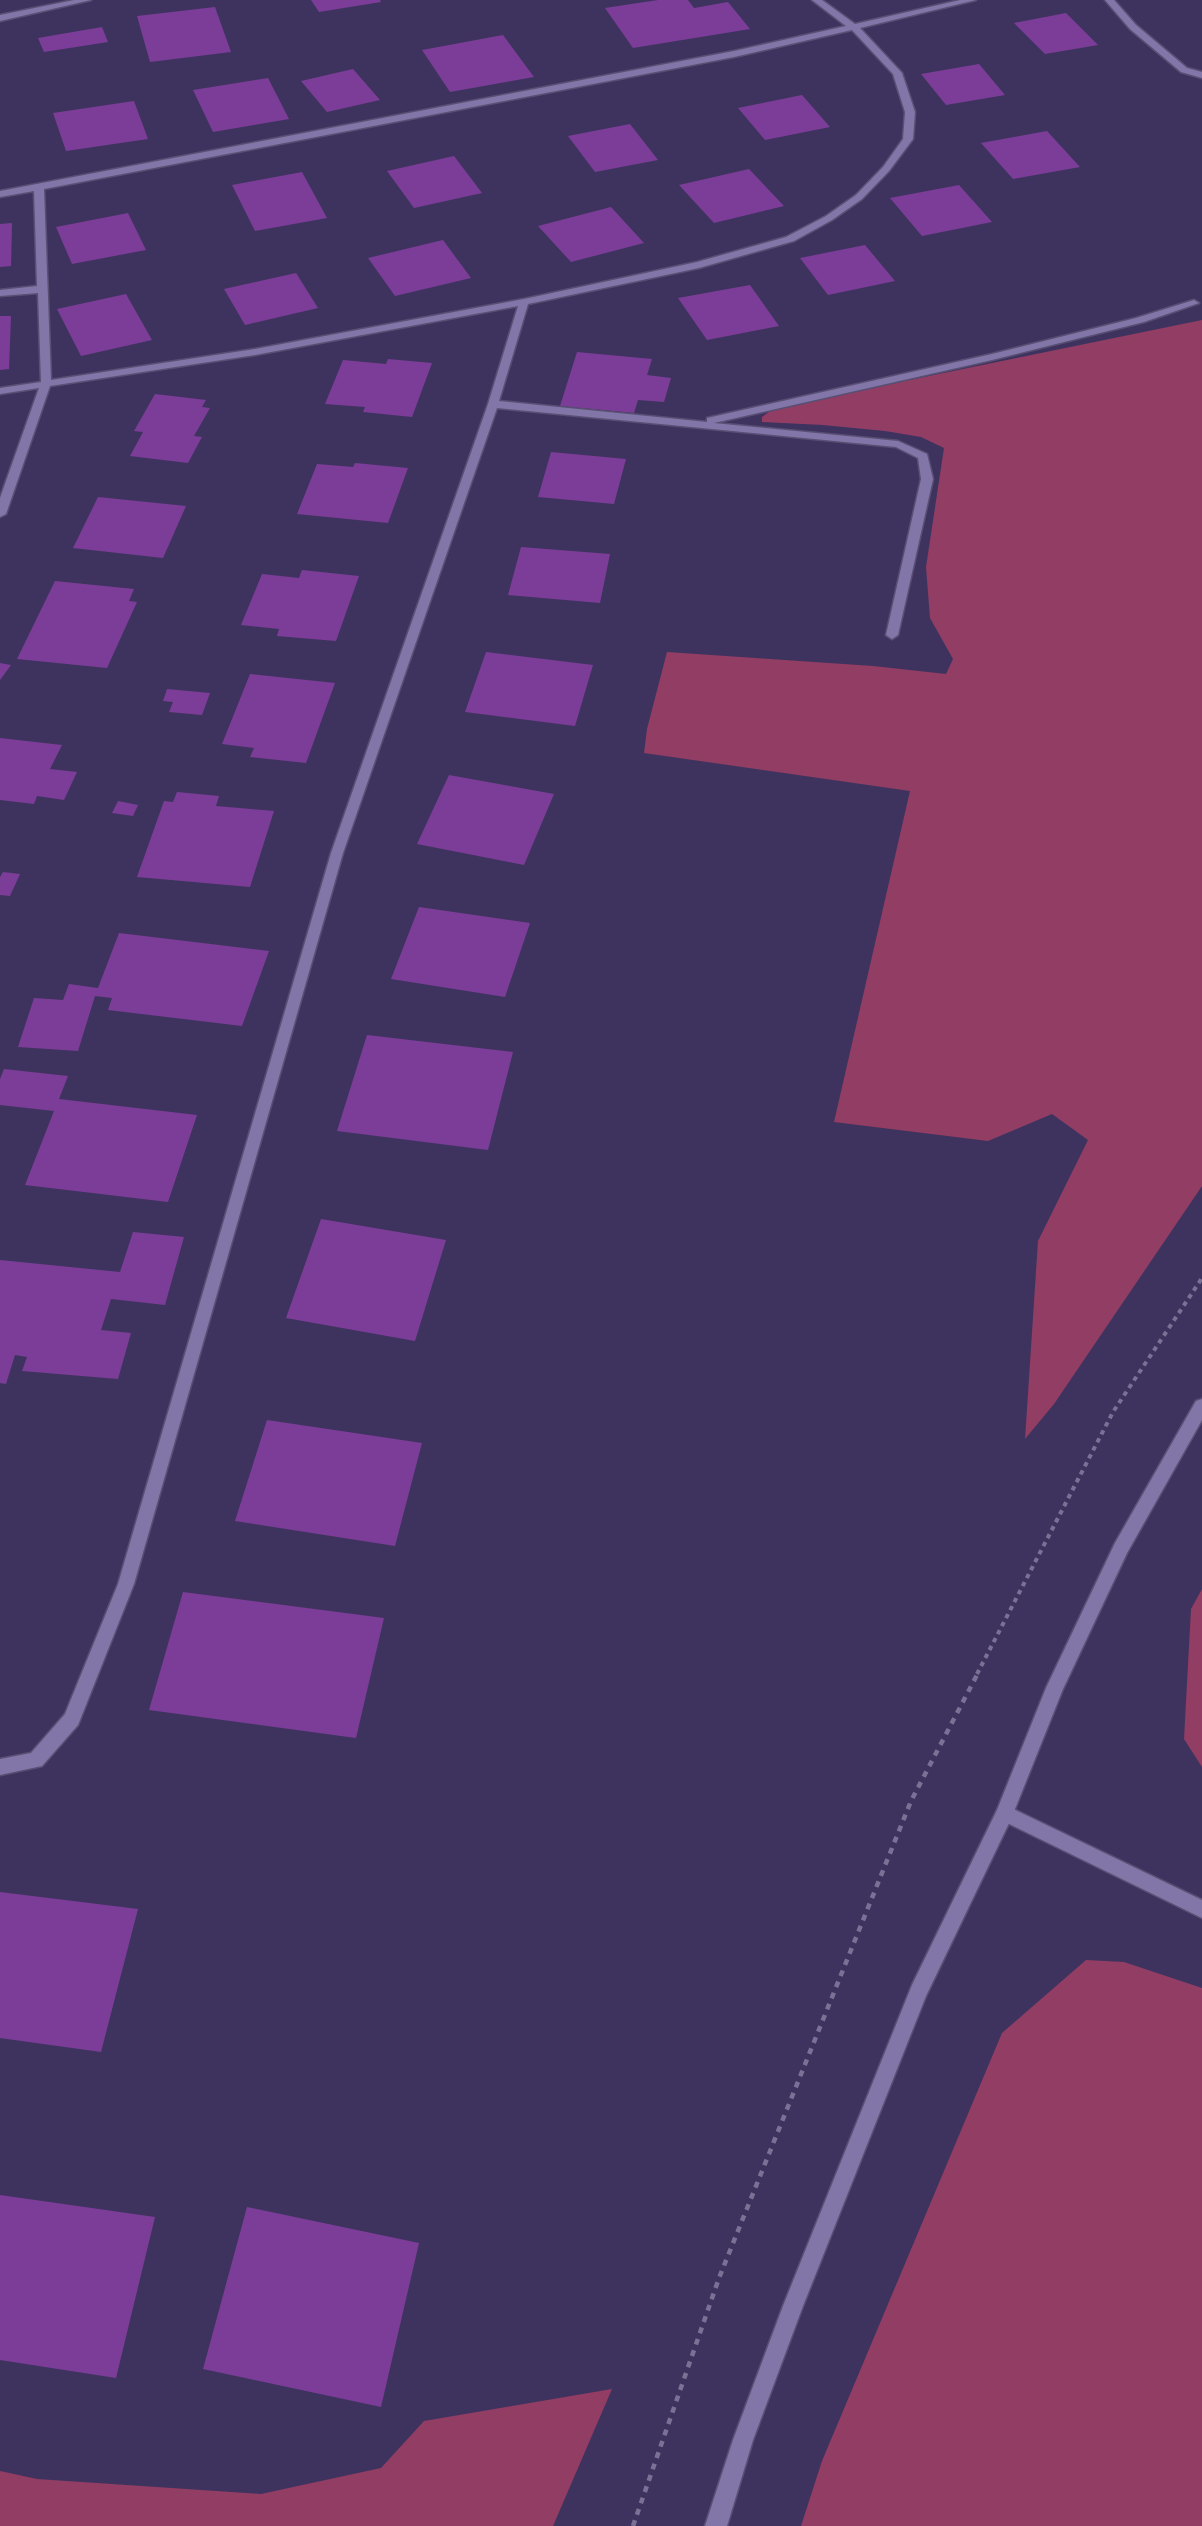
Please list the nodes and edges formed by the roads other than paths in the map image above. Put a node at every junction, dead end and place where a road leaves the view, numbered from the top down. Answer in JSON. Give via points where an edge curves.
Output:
{"nodes":[{"id":1,"x":87,"y":0,"type":"edge"},
{"id":2,"x":816,"y":0,"type":"edge"},
{"id":3,"x":972,"y":0,"type":"edge"},
{"id":4,"x":1108,"y":0,"type":"edge"},
{"id":5,"x":0,"y":18,"type":"edge"},
{"id":6,"x":855,"y":28,"type":"junction"},
{"id":7,"x":1202,"y":75,"type":"edge"},
{"id":8,"x":39,"y":187,"type":"junction"},
{"id":9,"x":0,"y":194,"type":"edge"},
{"id":10,"x":43,"y":289,"type":"junction"},
{"id":11,"x":0,"y":293,"type":"edge"},
{"id":12,"x":524,"y":302,"type":"junction"},
{"id":13,"x":1194,"y":303,"type":"dead end"},
{"id":14,"x":45,"y":384,"type":"junction"},
{"id":15,"x":0,"y":391,"type":"edge"},
{"id":16,"x":493,"y":404,"type":"junction"},
{"id":17,"x":696,"y":424,"type":"junction"},
{"id":18,"x":0,"y":514,"type":"edge"},
{"id":19,"x":892,"y":635,"type":"dead end"},
{"id":20,"x":1202,"y":1406,"type":"edge"},
{"id":21,"x":0,"y":1767,"type":"edge"},
{"id":22,"x":1005,"y":1813,"type":"junction"},
{"id":23,"x":1202,"y":1909,"type":"edge"},
{"id":24,"x":716,"y":2526,"type":"edge"}],
"edges":[{"from":1,"to":5,"type":"street"},
{"from":2,"to":6,"type":"street"},
{"from":3,"to":6,"type":"street"},
{"from":4,"to":7,"type":"street","via":[[1133,27],[1185,70]]},
{"from":6,"to":8,"type":"street"},
{"from":6,"to":12,"type":"street","via":[[897,73],[910,112],[908,139],[859,197],[790,239],[699,265]]},
{"from":8,"to":9,"type":"street"},
{"from":8,"to":10,"type":"street"},
{"from":10,"to":11,"type":"street"},
{"from":10,"to":14,"type":"street"},
{"from":12,"to":14,"type":"street","via":[[255,352]]},
{"from":12,"to":16,"type":"street"},
{"from":13,"to":17,"type":"street","via":[[992,357]]},
{"from":14,"to":15,"type":"street"},
{"from":14,"to":18,"type":"street"},
{"from":16,"to":17,"type":"street"},
{"from":16,"to":21,"type":"street","via":[[337,853],[126,1584],[72,1719],[36,1760]]},
{"from":17,"to":19,"type":"street","via":[[898,444],[923,456],[927,478]]},
{"from":20,"to":22,"type":"street","via":[[1120,1548],[1055,1688]]},
{"from":22,"to":23,"type":"street"},
{"from":22,"to":24,"type":"street","via":[[919,1991],[793,2306]]}]}
